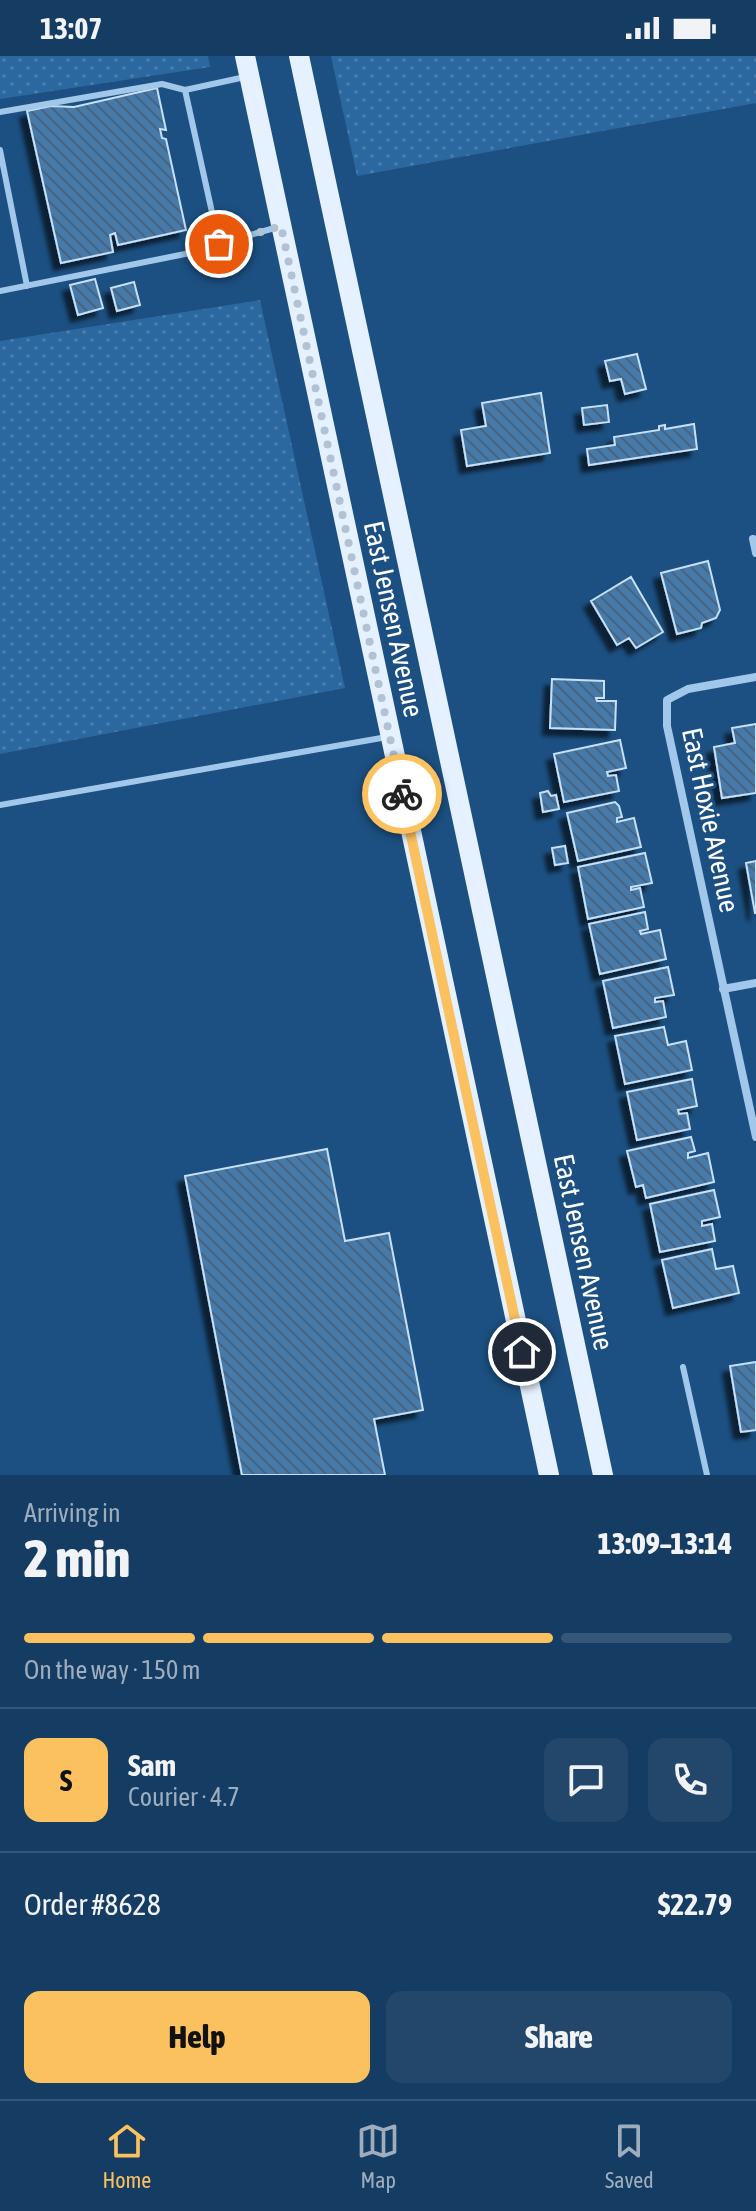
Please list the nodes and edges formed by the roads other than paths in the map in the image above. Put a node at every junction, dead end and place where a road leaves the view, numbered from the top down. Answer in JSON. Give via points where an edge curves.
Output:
{"nodes":[{"id":1,"x":245,"y":56,"type":"edge"},
{"id":2,"x":299,"y":56,"type":"edge"},
{"id":3,"x":249,"y":77,"type":"junction"},
{"id":4,"x":185,"y":90,"type":"junction"},
{"id":5,"x":0,"y":112,"type":"edge"},
{"id":6,"x":0,"y":150,"type":"edge"},
{"id":7,"x":281,"y":226,"type":"junction"},
{"id":8,"x":219,"y":244,"type":"junction"},
{"id":9,"x":27,"y":286,"type":"junction"},
{"id":10,"x":0,"y":291,"type":"edge"},
{"id":11,"x":753,"y":539,"type":"dead end"},
{"id":12,"x":756,"y":553,"type":"edge"},
{"id":13,"x":756,"y":677,"type":"edge"},
{"id":14,"x":390,"y":736,"type":"junction"},
{"id":15,"x":0,"y":805,"type":"edge"},
{"id":16,"x":756,"y":983,"type":"edge"},
{"id":17,"x":723,"y":989,"type":"junction"},
{"id":18,"x":756,"y":1137,"type":"edge"},
{"id":19,"x":683,"y":1367,"type":"dead end"},
{"id":20,"x":549,"y":1475,"type":"edge"},
{"id":21,"x":603,"y":1475,"type":"edge"},
{"id":22,"x":707,"y":1475,"type":"edge"}],
"edges":[{"from":1,"to":3,"type":"main road","name":"East Jensen Avenue"},
{"from":2,"to":21,"type":"main road","name":"East Jensen Avenue"},
{"from":3,"to":4,"type":"lane"},
{"from":3,"to":7,"type":"main road","name":"East Jensen Avenue"},
{"from":4,"to":5,"type":"lane","via":[[162,84]]},
{"from":4,"to":8,"type":"lane"},
{"from":6,"to":9,"type":"lane"},
{"from":7,"to":8,"type":"lane"},
{"from":7,"to":14,"type":"main road","name":"East Jensen Avenue"},
{"from":8,"to":9,"type":"lane"},
{"from":9,"to":10,"type":"lane"},
{"from":11,"to":12,"type":"street"},
{"from":13,"to":17,"type":"street","name":"East Hoxie Avenue","via":[[688,689],[667,700],[667,726]]},
{"from":14,"to":15,"type":"lane"},
{"from":14,"to":20,"type":"main road","name":"East Jensen Avenue"},
{"from":16,"to":17,"type":"street"},
{"from":17,"to":18,"type":"street","name":"East Hoxie Avenue"},
{"from":19,"to":22,"type":"lane"}]}
